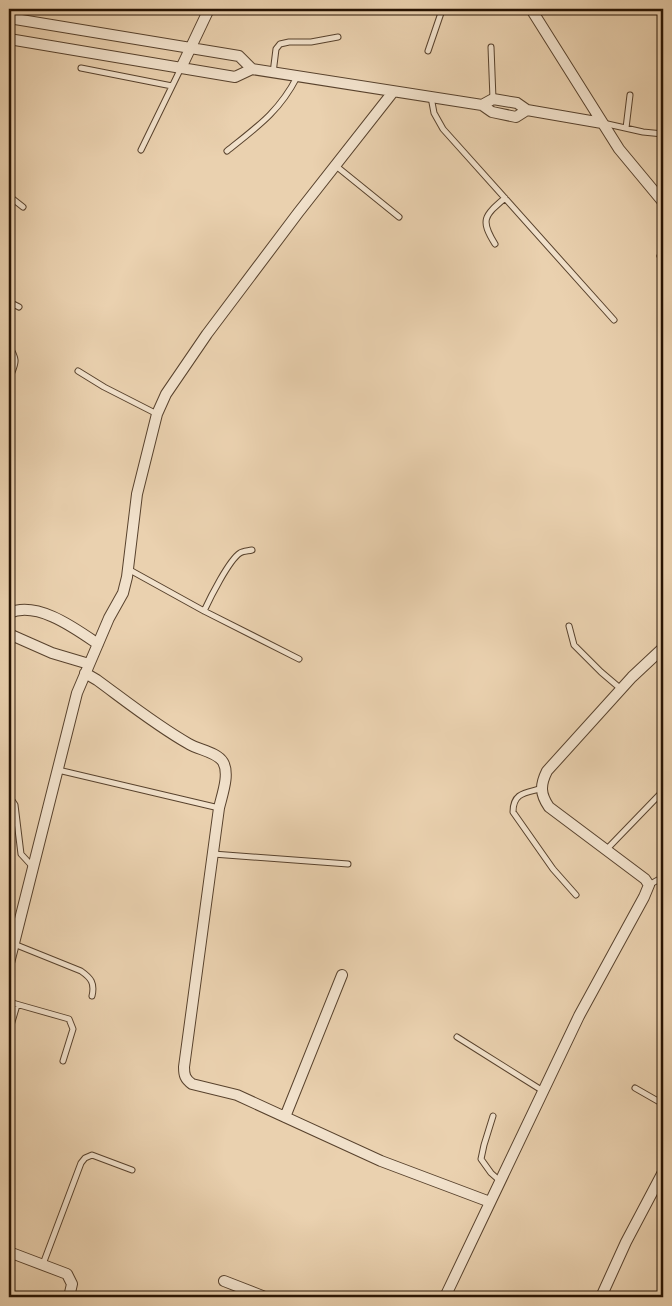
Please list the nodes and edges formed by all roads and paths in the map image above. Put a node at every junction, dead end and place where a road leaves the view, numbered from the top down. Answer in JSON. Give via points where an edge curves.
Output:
{"nodes":[{"id":1,"x":209,"y":9,"type":"edge"},
{"id":2,"x":444,"y":9,"type":"edge"},
{"id":3,"x":531,"y":9,"type":"edge"},
{"id":4,"x":9,"y":18,"type":"edge"},
{"id":5,"x":338,"y":37,"type":"dead end"},
{"id":6,"x":9,"y":38,"type":"edge"},
{"id":7,"x":491,"y":47,"type":"dead end"},
{"id":8,"x":191,"y":48,"type":"junction"},
{"id":9,"x":428,"y":52,"type":"dead end"},
{"id":10,"x":81,"y":68,"type":"dead end"},
{"id":11,"x":181,"y":68,"type":"junction"},
{"id":12,"x":252,"y":69,"type":"junction"},
{"id":13,"x":273,"y":73,"type":"junction"},
{"id":14,"x":297,"y":77,"type":"junction"},
{"id":15,"x":172,"y":86,"type":"junction"},
{"id":16,"x":394,"y":92,"type":"junction"},
{"id":17,"x":630,"y":95,"type":"dead end"},
{"id":18,"x":431,"y":97,"type":"junction"},
{"id":19,"x":493,"y":99,"type":"junction"},
{"id":20,"x":482,"y":105,"type":"junction"},
{"id":21,"x":527,"y":110,"type":"junction"},
{"id":22,"x":492,"y":112,"type":"junction"},
{"id":23,"x":602,"y":123,"type":"junction"},
{"id":24,"x":626,"y":128,"type":"junction"},
{"id":25,"x":663,"y":134,"type":"edge"},
{"id":26,"x":141,"y":150,"type":"dead end"},
{"id":27,"x":227,"y":151,"type":"dead end"},
{"id":28,"x":335,"y":165,"type":"junction"},
{"id":29,"x":9,"y":196,"type":"edge"},
{"id":30,"x":505,"y":198,"type":"junction"},
{"id":31,"x":663,"y":202,"type":"edge"},
{"id":32,"x":23,"y":207,"type":"dead end"},
{"id":33,"x":399,"y":217,"type":"dead end"},
{"id":34,"x":495,"y":244,"type":"dead end"},
{"id":35,"x":9,"y":302,"type":"edge"},
{"id":36,"x":19,"y":307,"type":"dead end"},
{"id":37,"x":614,"y":320,"type":"dead end"},
{"id":38,"x":9,"y":346,"type":"edge"},
{"id":39,"x":78,"y":371,"type":"dead end"},
{"id":40,"x":9,"y":380,"type":"edge"},
{"id":41,"x":158,"y":414,"type":"junction"},
{"id":42,"x":252,"y":550,"type":"dead end"},
{"id":43,"x":128,"y":569,"type":"junction"},
{"id":44,"x":660,"y":576,"type":"dead end"},
{"id":45,"x":663,"y":583,"type":"edge"},
{"id":46,"x":204,"y":611,"type":"junction"},
{"id":47,"x":9,"y":613,"type":"edge"},
{"id":48,"x":569,"y":626,"type":"dead end"},
{"id":49,"x":9,"y":634,"type":"edge"},
{"id":50,"x":98,"y":644,"type":"junction"},
{"id":51,"x":663,"y":648,"type":"edge"},
{"id":52,"x":299,"y":659,"type":"dead end"},
{"id":53,"x":87,"y":669,"type":"junction"},
{"id":54,"x":621,"y":689,"type":"junction"},
{"id":55,"x":58,"y":770,"type":"junction"},
{"id":56,"x":540,"y":789,"type":"junction"},
{"id":57,"x":663,"y":791,"type":"edge"},
{"id":58,"x":9,"y":796,"type":"edge"},
{"id":59,"x":219,"y":808,"type":"junction"},
{"id":60,"x":606,"y":850,"type":"junction"},
{"id":61,"x":213,"y":854,"type":"junction"},
{"id":62,"x":348,"y":864,"type":"dead end"},
{"id":63,"x":32,"y":866,"type":"junction"},
{"id":64,"x":663,"y":877,"type":"edge"},
{"id":65,"x":649,"y":885,"type":"junction"},
{"id":66,"x":576,"y":895,"type":"dead end"},
{"id":67,"x":14,"y":943,"type":"junction"},
{"id":68,"x":9,"y":964,"type":"edge"},
{"id":69,"x":342,"y":975,"type":"dead end"},
{"id":70,"x":92,"y":996,"type":"dead end"},
{"id":71,"x":9,"y":1002,"type":"edge"},
{"id":72,"x":17,"y":1005,"type":"junction"},
{"id":73,"x":9,"y":1032,"type":"edge"},
{"id":74,"x":457,"y":1037,"type":"dead end"},
{"id":75,"x":64,"y":1061,"type":"dead end"},
{"id":76,"x":634,"y":1088,"type":"dead end"},
{"id":77,"x":543,"y":1091,"type":"junction"},
{"id":78,"x":663,"y":1104,"type":"edge"},
{"id":79,"x":493,"y":1116,"type":"dead end"},
{"id":80,"x":285,"y":1117,"type":"junction"},
{"id":81,"x":132,"y":1170,"type":"dead end"},
{"id":82,"x":663,"y":1172,"type":"edge"},
{"id":83,"x":500,"y":1181,"type":"junction"},
{"id":84,"x":490,"y":1202,"type":"junction"},
{"id":85,"x":9,"y":1252,"type":"edge"},
{"id":86,"x":43,"y":1264,"type":"junction"},
{"id":87,"x":224,"y":1281,"type":"dead end"},
{"id":88,"x":69,"y":1297,"type":"edge"},
{"id":89,"x":265,"y":1297,"type":"edge"},
{"id":90,"x":445,"y":1297,"type":"edge"},
{"id":91,"x":601,"y":1297,"type":"edge"}],
"edges":[{"from":1,"to":8,"type":"street"},
{"from":2,"to":9,"type":"lane"},
{"from":3,"to":23,"type":"street"},
{"from":4,"to":8,"type":"street"},
{"from":5,"to":13,"type":"lane","via":[[280,44],[276,49]]},
{"from":6,"to":11,"type":"street"},
{"from":7,"to":19,"type":"lane"},
{"from":8,"to":11,"type":"street"},
{"from":8,"to":12,"type":"street","via":[[239,56]]},
{"from":10,"to":15,"type":"lane"},
{"from":11,"to":12,"type":"street","via":[[235,78]]},
{"from":11,"to":15,"type":"lane"},
{"from":12,"to":13,"type":"street"},
{"from":13,"to":14,"type":"street"},
{"from":14,"to":16,"type":"street"},
{"from":14,"to":27,"type":"lane","via":[[277,109]]},
{"from":15,"to":26,"type":"lane"},
{"from":16,"to":18,"type":"street"},
{"from":16,"to":28,"type":"street"},
{"from":17,"to":24,"type":"lane"},
{"from":18,"to":20,"type":"street"},
{"from":18,"to":30,"type":"lane","via":[[442,129]]},
{"from":19,"to":20,"type":"street"},
{"from":19,"to":21,"type":"street","via":[[518,103]]},
{"from":19,"to":22,"type":"lane"},
{"from":20,"to":22,"type":"street"},
{"from":21,"to":22,"type":"street","via":[[516,117]]},
{"from":21,"to":23,"type":"street"},
{"from":23,"to":24,"type":"lane"},
{"from":23,"to":31,"type":"street","via":[[631,166]]},
{"from":24,"to":25,"type":"lane"},
{"from":28,"to":33,"type":"lane"},
{"from":28,"to":41,"type":"street","via":[[207,334],[171,386]]},
{"from":29,"to":32,"type":"lane"},
{"from":30,"to":34,"type":"lane","via":[[488,212],[486,220],[486,229]]},
{"from":30,"to":37,"type":"lane"},
{"from":35,"to":36,"type":"lane"},
{"from":38,"to":40,"type":"lane","via":[[16,361]]},
{"from":39,"to":41,"type":"lane"},
{"from":41,"to":43,"type":"street","via":[[137,494]]},
{"from":42,"to":46,"type":"lane","via":[[241,552],[234,560]]},
{"from":43,"to":46,"type":"lane"},
{"from":43,"to":50,"type":"street","via":[[122,593]]},
{"from":44,"to":45,"type":"lane"},
{"from":46,"to":52,"type":"lane"},
{"from":47,"to":50,"type":"street","via":[[26,610],[54,617]]},
{"from":48,"to":54,"type":"lane","via":[[574,645]]},
{"from":49,"to":53,"type":"street"},
{"from":50,"to":53,"type":"street"},
{"from":51,"to":54,"type":"street"},
{"from":53,"to":55,"type":"street","via":[[77,693]]},
{"from":53,"to":59,"type":"street","via":[[97,680],[171,734],[222,760],[226,774]]},
{"from":54,"to":56,"type":"street","via":[[547,771]]},
{"from":55,"to":59,"type":"lane"},
{"from":55,"to":63,"type":"street"},
{"from":56,"to":60,"type":"street","via":[[549,808]]},
{"from":56,"to":66,"type":"lane","via":[[516,798],[513,812],[553,869]]},
{"from":57,"to":60,"type":"lane"},
{"from":58,"to":63,"type":"lane","via":[[14,805],[21,854]]},
{"from":59,"to":61,"type":"street"},
{"from":60,"to":65,"type":"street"},
{"from":61,"to":62,"type":"lane"},
{"from":61,"to":80,"type":"street","via":[[184,1075],[192,1084],[237,1095]]},
{"from":63,"to":67,"type":"street"},
{"from":64,"to":65,"type":"lane"},
{"from":65,"to":77,"type":"street"},
{"from":67,"to":68,"type":"street"},
{"from":67,"to":70,"type":"lane","via":[[81,970],[90,977],[94,986]]},
{"from":69,"to":80,"type":"street"},
{"from":71,"to":72,"type":"lane"},
{"from":72,"to":73,"type":"lane"},
{"from":72,"to":75,"type":"lane","via":[[69,1019],[73,1029]]},
{"from":74,"to":77,"type":"lane"},
{"from":76,"to":78,"type":"lane"},
{"from":77,"to":83,"type":"street"},
{"from":79,"to":83,"type":"lane","via":[[481,1159]]},
{"from":80,"to":84,"type":"street","via":[[381,1161]]},
{"from":81,"to":86,"type":"lane","via":[[92,1155],[85,1158]]},
{"from":82,"to":91,"type":"street"},
{"from":83,"to":84,"type":"street"},
{"from":84,"to":90,"type":"street"},
{"from":85,"to":86,"type":"street"},
{"from":86,"to":88,"type":"street","via":[[67,1274],[72,1284]]},
{"from":87,"to":89,"type":"street"}]}
